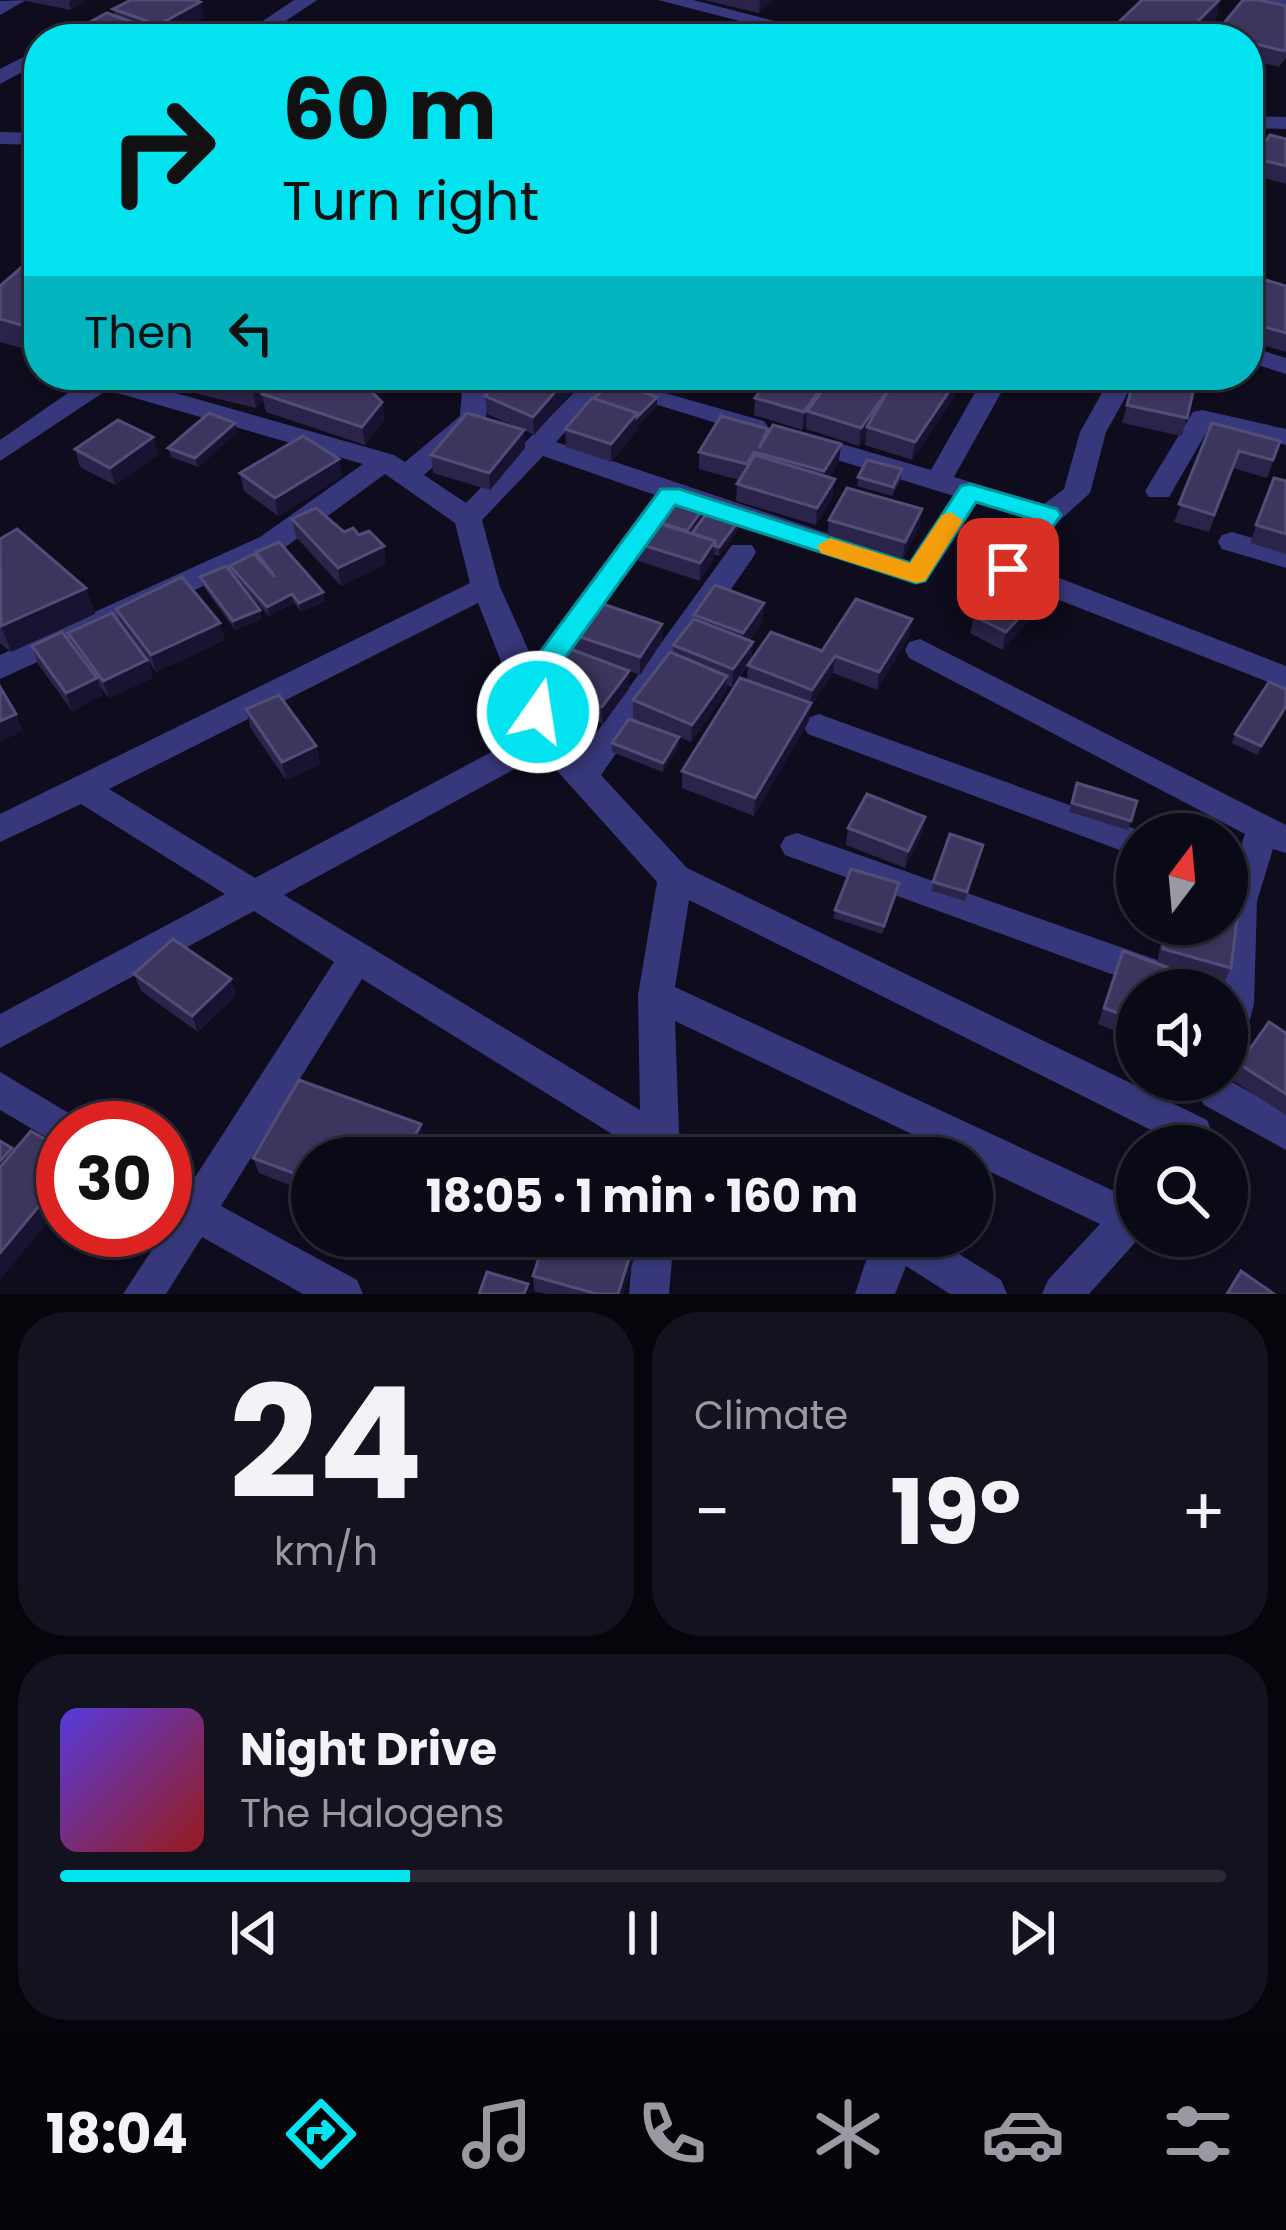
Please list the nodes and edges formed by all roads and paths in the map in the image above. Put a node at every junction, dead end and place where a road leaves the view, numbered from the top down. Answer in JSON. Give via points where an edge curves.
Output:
{"nodes":[{"id":1,"x":16,"y":0,"type":"edge"},
{"id":2,"x":308,"y":0,"type":"edge"},
{"id":3,"x":668,"y":0,"type":"edge"},
{"id":4,"x":1270,"y":0,"type":"edge"},
{"id":5,"x":1286,"y":4,"type":"edge"},
{"id":6,"x":0,"y":9,"type":"edge"},
{"id":7,"x":270,"y":24,"type":"edge"},
{"id":8,"x":771,"y":24,"type":"edge"},
{"id":9,"x":90,"y":390,"type":"edge"},
{"id":10,"x":133,"y":390,"type":"edge"},
{"id":11,"x":475,"y":390,"type":"edge"},
{"id":12,"x":591,"y":390,"type":"edge"},
{"id":13,"x":642,"y":390,"type":"edge"},
{"id":14,"x":990,"y":390,"type":"edge"},
{"id":15,"x":1117,"y":390,"type":"edge"},
{"id":16,"x":1283,"y":426,"type":"edge"},
{"id":17,"x":537,"y":446,"type":"junction"},
{"id":18,"x":0,"y":452,"type":"edge"},
{"id":19,"x":396,"y":468,"type":"junction"},
{"id":20,"x":938,"y":481,"type":"junction"},
{"id":21,"x":1159,"y":491,"type":"dead end"},
{"id":22,"x":970,"y":492,"type":"junction"},
{"id":23,"x":670,"y":494,"type":"junction"},
{"id":24,"x":1048,"y":515,"type":"junction"},
{"id":25,"x":468,"y":518,"type":"junction"},
{"id":26,"x":1232,"y":542,"type":"dead end"},
{"id":27,"x":742,"y":552,"type":"dead end"},
{"id":28,"x":1286,"y":558,"type":"edge"},
{"id":29,"x":486,"y":587,"type":"junction"},
{"id":30,"x":920,"y":650,"type":"dead end"},
{"id":31,"x":0,"y":668,"type":"edge"},
{"id":32,"x":1286,"y":678,"type":"edge"},
{"id":33,"x":530,"y":686,"type":"junction"},
{"id":34,"x":819,"y":726,"type":"dead end"},
{"id":35,"x":546,"y":737,"type":"junction"},
{"id":36,"x":582,"y":777,"type":"junction"},
{"id":37,"x":83,"y":789,"type":"junction"},
{"id":38,"x":0,"y":829,"type":"edge"},
{"id":39,"x":1116,"y":835,"type":"edge"},
{"id":40,"x":1274,"y":836,"type":"edge"},
{"id":41,"x":797,"y":846,"type":"dead end"},
{"id":42,"x":1248,"y":875,"type":"edge"},
{"id":43,"x":675,"y":878,"type":"junction"},
{"id":44,"x":254,"y":893,"type":"junction"},
{"id":45,"x":356,"y":958,"type":"junction"},
{"id":46,"x":1140,"y":969,"type":"edge"},
{"id":47,"x":656,"y":995,"type":"junction"},
{"id":48,"x":0,"y":1032,"type":"edge"},
{"id":49,"x":0,"y":1089,"type":"edge"},
{"id":50,"x":1240,"y":1101,"type":"edge"},
{"id":51,"x":36,"y":1112,"type":"edge"},
{"id":52,"x":1160,"y":1125,"type":"edge"},
{"id":53,"x":1286,"y":1132,"type":"edge"},
{"id":54,"x":639,"y":1137,"type":"edge"},
{"id":55,"x":661,"y":1137,"type":"edge"},
{"id":56,"x":192,"y":1187,"type":"edge"},
{"id":57,"x":1116,"y":1206,"type":"edge"},
{"id":58,"x":192,"y":1212,"type":"edge"},
{"id":59,"x":1116,"y":1236,"type":"edge"},
{"id":60,"x":157,"y":1257,"type":"edge"},
{"id":61,"x":652,"y":1257,"type":"edge"},
{"id":62,"x":889,"y":1257,"type":"edge"},
{"id":63,"x":928,"y":1257,"type":"edge"},
{"id":64,"x":142,"y":1294,"type":"edge"},
{"id":65,"x":343,"y":1294,"type":"edge"},
{"id":66,"x":649,"y":1294,"type":"edge"},
{"id":67,"x":875,"y":1294,"type":"edge"},
{"id":68,"x":987,"y":1294,"type":"edge"},
{"id":69,"x":1062,"y":1294,"type":"edge"}],
"edges":[{"from":1,"to":6,"type":"street"},
{"from":2,"to":7,"type":"street"},
{"from":3,"to":8,"type":"street"},
{"from":4,"to":5,"type":"street"},
{"from":9,"to":18,"type":"street"},
{"from":10,"to":19,"type":"street"},
{"from":11,"to":19,"type":"street","via":[[473,419]]},
{"from":12,"to":17,"type":"street"},
{"from":13,"to":20,"type":"street"},
{"from":14,"to":20,"type":"street"},
{"from":15,"to":24,"type":"street","via":[[1093,432],[1076,493]]},
{"from":16,"to":21,"type":"street","via":[[1202,418]]},
{"from":17,"to":23,"type":"street"},
{"from":17,"to":25,"type":"street"},
{"from":19,"to":25,"type":"street"},
{"from":19,"to":31,"type":"street","via":[[270,544]]},
{"from":20,"to":22,"type":"street"},
{"from":22,"to":23,"type":"street","via":[[916,574]]},
{"from":22,"to":24,"type":"street"},
{"from":23,"to":33,"type":"street"},
{"from":24,"to":32,"type":"street","via":[[1008,569]]},
{"from":25,"to":29,"type":"street"},
{"from":26,"to":28,"type":"street"},
{"from":27,"to":36,"type":"street"},
{"from":29,"to":33,"type":"street"},
{"from":29,"to":37,"type":"street"},
{"from":30,"to":40,"type":"street"},
{"from":33,"to":35,"type":"street"},
{"from":34,"to":39,"type":"street"},
{"from":35,"to":36,"type":"street"},
{"from":35,"to":44,"type":"street"},
{"from":36,"to":43,"type":"street"},
{"from":37,"to":38,"type":"street"},
{"from":37,"to":44,"type":"street"},
{"from":40,"to":42,"type":"street"},
{"from":41,"to":46,"type":"street"},
{"from":43,"to":47,"type":"street"},
{"from":43,"to":52,"type":"street"},
{"from":44,"to":45,"type":"street"},
{"from":44,"to":48,"type":"street"},
{"from":45,"to":54,"type":"street"},
{"from":45,"to":56,"type":"street"},
{"from":47,"to":55,"type":"street"},
{"from":47,"to":57,"type":"street"},
{"from":49,"to":51,"type":"street"},
{"from":50,"to":53,"type":"street"},
{"from":58,"to":65,"type":"street"},
{"from":59,"to":69,"type":"street"},
{"from":60,"to":64,"type":"street"},
{"from":61,"to":66,"type":"street"},
{"from":62,"to":67,"type":"street"},
{"from":63,"to":68,"type":"street"}]}
